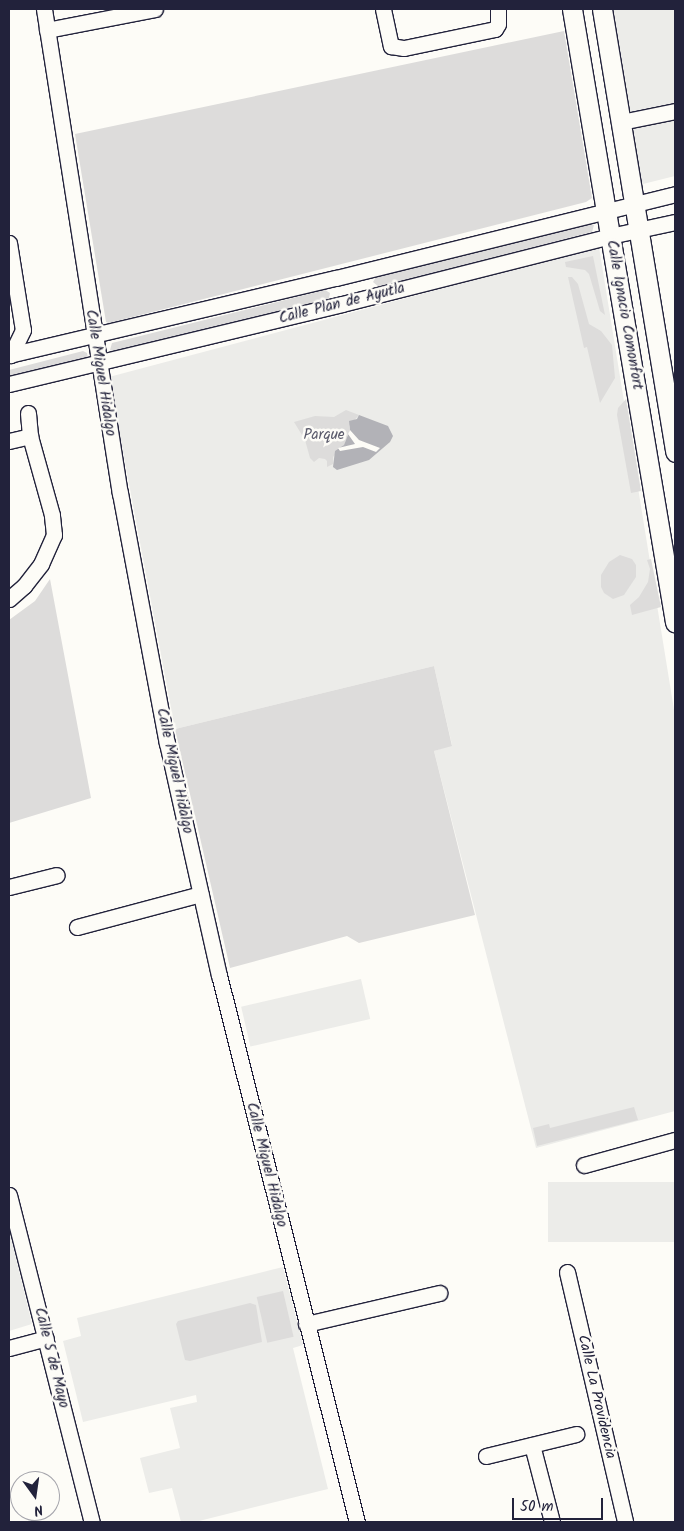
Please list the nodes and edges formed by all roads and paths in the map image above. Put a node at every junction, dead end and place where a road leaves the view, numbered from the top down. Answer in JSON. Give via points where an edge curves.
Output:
{"nodes":[{"id":1,"x":44,"y":9,"type":"edge"},
{"id":2,"x":155,"y":9,"type":"edge"},
{"id":3,"x":383,"y":9,"type":"edge"},
{"id":4,"x":498,"y":9,"type":"edge"},
{"id":5,"x":572,"y":9,"type":"edge"},
{"id":6,"x":602,"y":9,"type":"edge"},
{"id":7,"x":47,"y":30,"type":"junction"},
{"id":8,"x":675,"y":111,"type":"edge"},
{"id":9,"x":621,"y":122,"type":"junction"},
{"id":10,"x":675,"y":194,"type":"edge"},
{"id":11,"x":634,"y":204,"type":"junction"},
{"id":12,"x":605,"y":211,"type":"junction"},
{"id":13,"x":675,"y":222,"type":"edge"},
{"id":14,"x":638,"y":230,"type":"junction"},
{"id":15,"x":610,"y":236,"type":"junction"},
{"id":16,"x":9,"y":243,"type":"edge"},
{"id":17,"x":360,"y":272,"type":"junction"},
{"id":18,"x":336,"y":278,"type":"junction"},
{"id":19,"x":366,"y":298,"type":"junction"},
{"id":20,"x":342,"y":304,"type":"junction"},
{"id":21,"x":23,"y":330,"type":"junction"},
{"id":22,"x":94,"y":334,"type":"junction"},
{"id":23,"x":48,"y":345,"type":"junction"},
{"id":24,"x":10,"y":355,"type":"edge"},
{"id":25,"x":99,"y":363,"type":"junction"},
{"id":26,"x":9,"y":384,"type":"edge"},
{"id":27,"x":28,"y":413,"type":"dead end"},
{"id":28,"x":30,"y":436,"type":"junction"},
{"id":29,"x":9,"y":441,"type":"edge"},
{"id":30,"x":675,"y":452,"type":"edge"},
{"id":31,"x":9,"y":599,"type":"edge"},
{"id":32,"x":675,"y":622,"type":"edge"},
{"id":33,"x":56,"y":874,"type":"dead end"},
{"id":34,"x":9,"y":887,"type":"edge"},
{"id":35,"x":201,"y":894,"type":"junction"},
{"id":36,"x":77,"y":927,"type":"dead end"},
{"id":37,"x":675,"y":1140,"type":"edge"},
{"id":38,"x":584,"y":1165,"type":"dead end"},
{"id":39,"x":9,"y":1195,"type":"edge"},
{"id":40,"x":568,"y":1272,"type":"dead end"},
{"id":41,"x":439,"y":1293,"type":"dead end"},
{"id":42,"x":306,"y":1324,"type":"junction"},
{"id":43,"x":46,"y":1338,"type":"junction"},
{"id":44,"x":9,"y":1348,"type":"edge"},
{"id":45,"x":576,"y":1434,"type":"dead end"},
{"id":46,"x":532,"y":1445,"type":"junction"},
{"id":47,"x":486,"y":1456,"type":"dead end"},
{"id":48,"x":92,"y":1522,"type":"edge"},
{"id":49,"x":357,"y":1522,"type":"edge"},
{"id":50,"x":552,"y":1522,"type":"edge"},
{"id":51,"x":625,"y":1522,"type":"edge"}],
"edges":[{"from":1,"to":7,"type":"street","name":"Calle Miguel Hidalgo"},
{"from":2,"to":7,"type":"street"},
{"from":3,"to":4,"type":"street","via":[[391,46],[404,48],[495,29]]},
{"from":5,"to":12,"type":"main road","name":"Calle Ignacio Comonfort"},
{"from":6,"to":9,"type":"main road","name":"Calle Ignacio Comonfort"},
{"from":7,"to":22,"type":"street","name":"Calle Miguel Hidalgo"},
{"from":8,"to":9,"type":"street"},
{"from":9,"to":11,"type":"main road","name":"Calle Ignacio Comonfort"},
{"from":10,"to":11,"type":"street","name":"Calle Plan de Ayutla"},
{"from":11,"to":12,"type":"street","name":"Calle Plan de Ayutla"},
{"from":11,"to":14,"type":"main road","name":"Calle Ignacio Comonfort"},
{"from":12,"to":15,"type":"main road","name":"Calle Ignacio Comonfort"},
{"from":12,"to":17,"type":"street","name":"Calle Plan de Ayutla"},
{"from":13,"to":14,"type":"street","name":"Calle Plan de Ayutla"},
{"from":14,"to":15,"type":"street","name":"Calle Plan de Ayutla"},
{"from":14,"to":30,"type":"main road","name":"Calle Ignacio Comonfort"},
{"from":15,"to":19,"type":"street","name":"Calle Plan de Ayutla"},
{"from":15,"to":32,"type":"main road","name":"Calle Ignacio Comonfort"},
{"from":16,"to":21,"type":"street"},
{"from":17,"to":18,"type":"street","name":"Calle Plan de Ayutla"},
{"from":17,"to":19,"type":"street","name":"Calle Plan de Ayutla"},
{"from":18,"to":20,"type":"street","name":"Calle Plan de Ayutla"},
{"from":18,"to":22,"type":"street","name":"Calle Plan de Ayutla"},
{"from":19,"to":20,"type":"street","name":"Calle Plan de Ayutla"},
{"from":20,"to":25,"type":"street","name":"Calle Plan de Ayutla"},
{"from":21,"to":23,"type":"street"},
{"from":21,"to":24,"type":"street"},
{"from":22,"to":23,"type":"street","name":"Calle Plan de Ayutla"},
{"from":22,"to":25,"type":"street","name":"Calle Miguel Hidalgo"},
{"from":23,"to":24,"type":"street","name":"Calle Plan de Ayutla"},
{"from":25,"to":26,"type":"street","name":"Calle Plan de Ayutla"},
{"from":25,"to":35,"type":"street","name":"Calle Miguel Hidalgo","via":[[165,734]]},
{"from":27,"to":28,"type":"street"},
{"from":28,"to":29,"type":"street"},
{"from":28,"to":31,"type":"street","via":[[52,515],[54,535],[41,564]]},
{"from":33,"to":34,"type":"street"},
{"from":35,"to":36,"type":"street"},
{"from":35,"to":42,"type":"street","name":"Calle Miguel Hidalgo"},
{"from":37,"to":38,"type":"street"},
{"from":39,"to":43,"type":"street","name":"Calle 5 de Mayo"},
{"from":40,"to":51,"type":"street","name":"Calle La Providencia"},
{"from":41,"to":42,"type":"street"},
{"from":42,"to":49,"type":"street","name":"Calle Miguel Hidalgo"},
{"from":43,"to":44,"type":"street"},
{"from":43,"to":48,"type":"street","name":"Calle 5 de Mayo"},
{"from":45,"to":46,"type":"street"},
{"from":46,"to":47,"type":"street"},
{"from":46,"to":50,"type":"street"}]}
